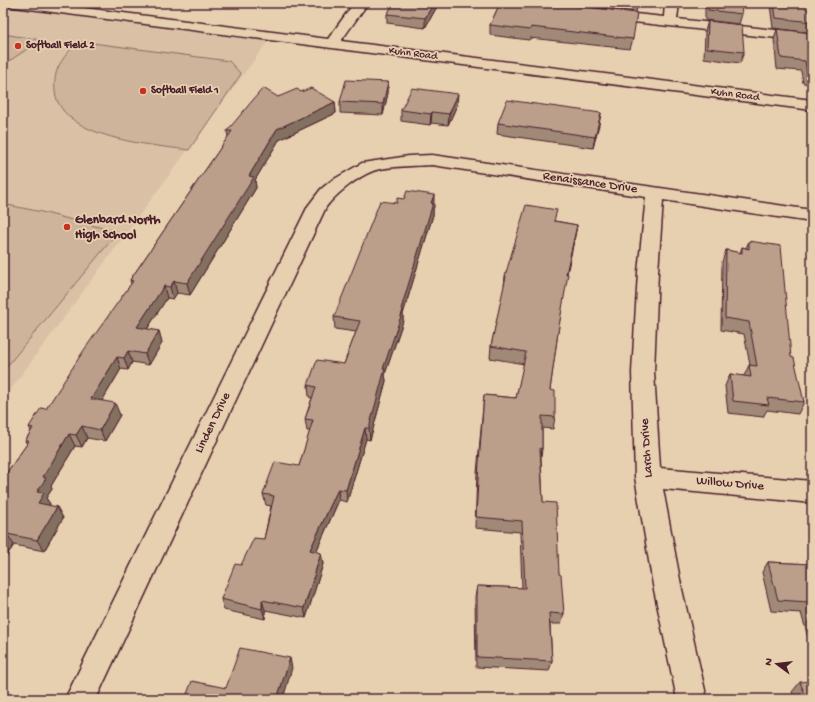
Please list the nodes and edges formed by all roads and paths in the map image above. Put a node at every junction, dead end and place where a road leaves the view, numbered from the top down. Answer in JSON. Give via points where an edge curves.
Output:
{"nodes":[{"id":1,"x":14,"y":3,"type":"edge"},
{"id":2,"x":361,"y":3,"type":"edge"},
{"id":3,"x":672,"y":3,"type":"edge"},
{"id":4,"x":592,"y":13,"type":"edge"},
{"id":5,"x":670,"y":22,"type":"junction"},
{"id":6,"x":812,"y":38,"type":"edge"},
{"id":7,"x":332,"y":44,"type":"junction"},
{"id":8,"x":812,"y":105,"type":"edge"},
{"id":9,"x":368,"y":167,"type":"joint"},
{"id":10,"x":655,"y":193,"type":"junction"},
{"id":11,"x":812,"y":216,"type":"edge"},
{"id":12,"x":648,"y":477,"type":"junction"},
{"id":13,"x":812,"y":492,"type":"edge"},
{"id":14,"x":80,"y":699,"type":"edge"},
{"id":15,"x":692,"y":699,"type":"edge"}],
"edges":[{"from":1,"to":7,"type":"street","name":"Kuhn Road"},
{"from":2,"to":7,"type":"street"},
{"from":3,"to":5,"type":"street"},
{"from":4,"to":5,"type":"street"},
{"from":5,"to":6,"type":"street"},
{"from":7,"to":8,"type":"street","name":"Kuhn Road"},
{"from":9,"to":10,"type":"street","name":"Renaissance Drive","via":[[432,160]]},
{"from":9,"to":14,"type":"street","name":"Linden Drive","via":[[336,185],[317,206]]},
{"from":10,"to":11,"type":"street","name":"Renaissance Drive"},
{"from":10,"to":12,"type":"street","name":"Larch Drive","via":[[643,372]]},
{"from":12,"to":13,"type":"street","name":"Willow Drive"},
{"from":12,"to":15,"type":"street","name":"Larch Drive","via":[[667,585]]}]}
